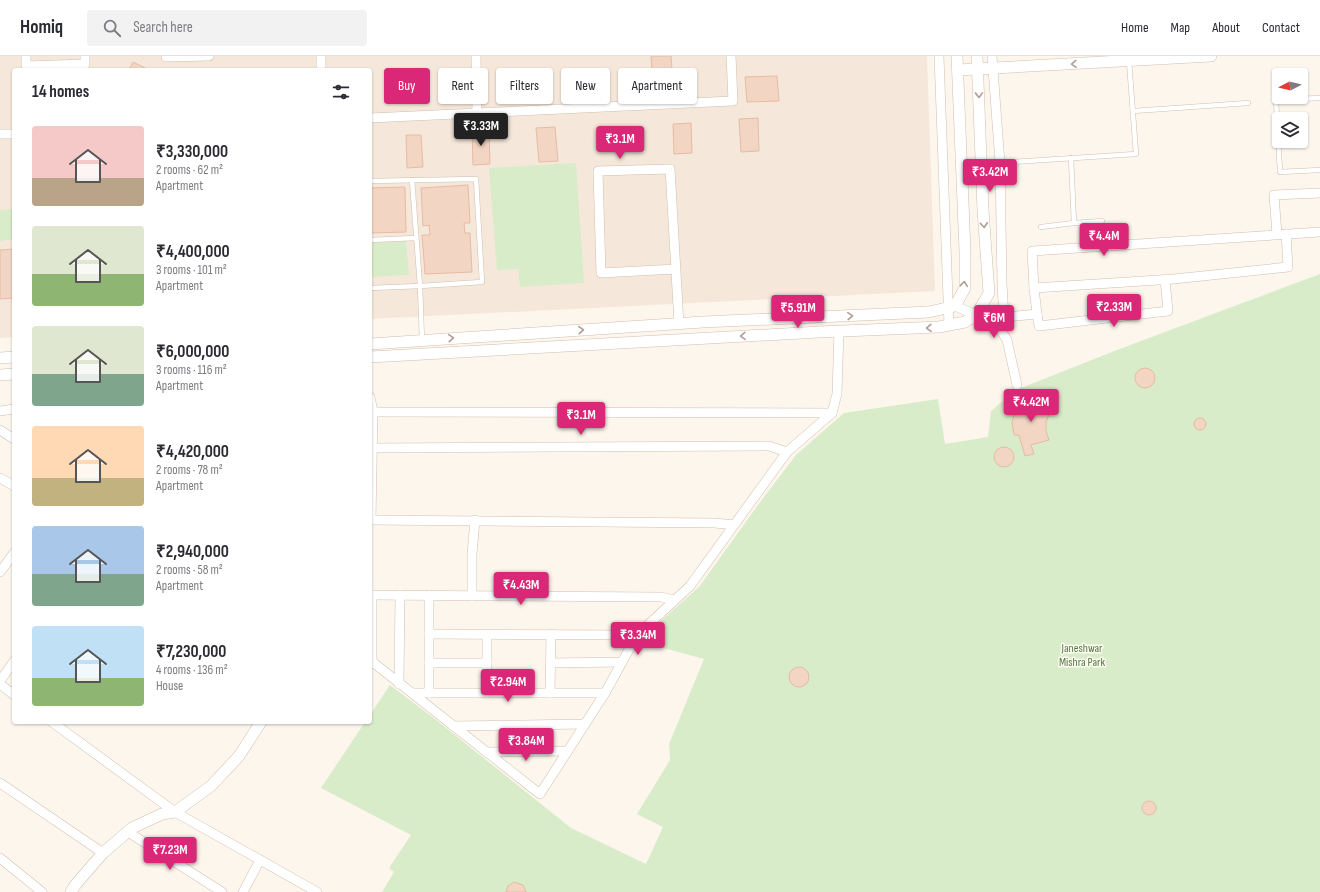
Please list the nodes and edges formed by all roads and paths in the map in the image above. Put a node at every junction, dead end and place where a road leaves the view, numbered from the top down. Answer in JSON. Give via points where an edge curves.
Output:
{"nodes":[{"id":1,"x":26,"y":56,"type":"edge"},
{"id":2,"x":85,"y":56,"type":"edge"},
{"id":3,"x":166,"y":56,"type":"edge"},
{"id":4,"x":208,"y":56,"type":"edge"},
{"id":5,"x":321,"y":56,"type":"edge"},
{"id":6,"x":476,"y":56,"type":"edge"},
{"id":7,"x":731,"y":56,"type":"edge"},
{"id":8,"x":939,"y":56,"type":"edge"},
{"id":9,"x":957,"y":56,"type":"edge"},
{"id":10,"x":977,"y":56,"type":"edge"},
{"id":11,"x":992,"y":56,"type":"edge"},
{"id":12,"x":1211,"y":56,"type":"edge"},
{"id":13,"x":1129,"y":61,"type":"junction"},
{"id":14,"x":322,"y":68,"type":"edge"},
{"id":15,"x":993,"y":68,"type":"junction"},
{"id":16,"x":978,"y":69,"type":"junction"},
{"id":17,"x":958,"y":70,"type":"junction"},
{"id":18,"x":1320,"y":98,"type":"edge"},
{"id":19,"x":1248,"y":103,"type":"dead end"},
{"id":20,"x":1133,"y":111,"type":"junction"},
{"id":21,"x":477,"y":113,"type":"junction"},
{"id":22,"x":372,"y":118,"type":"edge"},
{"id":23,"x":0,"y":134,"type":"edge"},
{"id":24,"x":12,"y":134,"type":"edge"},
{"id":25,"x":1071,"y":158,"type":"junction"},
{"id":26,"x":1000,"y":163,"type":"junction"},
{"id":27,"x":981,"y":164,"type":"junction"},
{"id":28,"x":1320,"y":170,"type":"edge"},
{"id":29,"x":412,"y":180,"type":"junction"},
{"id":30,"x":372,"y":181,"type":"edge"},
{"id":31,"x":1320,"y":192,"type":"edge"},
{"id":32,"x":1102,"y":221,"type":"dead end"},
{"id":33,"x":1074,"y":223,"type":"junction"},
{"id":34,"x":1040,"y":226,"type":"dead end"},
{"id":35,"x":1320,"y":232,"type":"edge"},
{"id":36,"x":1281,"y":234,"type":"junction"},
{"id":37,"x":416,"y":238,"type":"junction"},
{"id":38,"x":372,"y":240,"type":"edge"},
{"id":39,"x":676,"y":269,"type":"junction"},
{"id":40,"x":1165,"y":280,"type":"junction"},
{"id":41,"x":420,"y":286,"type":"junction"},
{"id":42,"x":372,"y":288,"type":"edge"},
{"id":43,"x":1034,"y":288,"type":"junction"},
{"id":44,"x":952,"y":306,"type":"junction"},
{"id":45,"x":1037,"y":314,"type":"junction"},
{"id":46,"x":976,"y":315,"type":"junction"},
{"id":47,"x":1004,"y":317,"type":"junction"},
{"id":48,"x":993,"y":318,"type":"junction"},
{"id":49,"x":678,"y":324,"type":"junction"},
{"id":50,"x":949,"y":325,"type":"junction"},
{"id":51,"x":839,"y":331,"type":"junction"},
{"id":52,"x":422,"y":340,"type":"junction"},
{"id":53,"x":372,"y":344,"type":"edge"},
{"id":54,"x":372,"y":357,"type":"edge"},
{"id":55,"x":0,"y":358,"type":"edge"},
{"id":56,"x":12,"y":358,"type":"edge"},
{"id":57,"x":12,"y":374,"type":"edge"},
{"id":58,"x":0,"y":375,"type":"edge"},
{"id":59,"x":1017,"y":385,"type":"dead end"},
{"id":60,"x":12,"y":410,"type":"edge"},
{"id":61,"x":0,"y":411,"type":"edge"},
{"id":62,"x":372,"y":412,"type":"edge"},
{"id":63,"x":832,"y":413,"type":"junction"},
{"id":64,"x":0,"y":430,"type":"edge"},
{"id":65,"x":12,"y":438,"type":"edge"},
{"id":66,"x":372,"y":448,"type":"edge"},
{"id":67,"x":787,"y":452,"type":"junction"},
{"id":68,"x":0,"y":478,"type":"edge"},
{"id":69,"x":12,"y":485,"type":"edge"},
{"id":70,"x":372,"y":520,"type":"edge"},
{"id":71,"x":475,"y":520,"type":"junction"},
{"id":72,"x":734,"y":525,"type":"junction"},
{"id":73,"x":12,"y":556,"type":"edge"},
{"id":74,"x":0,"y":572,"type":"edge"},
{"id":75,"x":372,"y":595,"type":"edge"},
{"id":76,"x":400,"y":595,"type":"junction"},
{"id":77,"x":429,"y":596,"type":"junction"},
{"id":78,"x":472,"y":596,"type":"junction"},
{"id":79,"x":674,"y":600,"type":"junction"},
{"id":80,"x":429,"y":634,"type":"junction"},
{"id":81,"x":551,"y":634,"type":"junction"},
{"id":82,"x":487,"y":635,"type":"junction"},
{"id":83,"x":637,"y":635,"type":"junction"},
{"id":84,"x":372,"y":662,"type":"edge"},
{"id":85,"x":622,"y":662,"type":"junction"},
{"id":86,"x":429,"y":663,"type":"junction"},
{"id":87,"x":487,"y":663,"type":"junction"},
{"id":88,"x":551,"y":663,"type":"junction"},
{"id":89,"x":12,"y":664,"type":"edge"},
{"id":90,"x":0,"y":681,"type":"edge"},
{"id":91,"x":0,"y":684,"type":"edge"},
{"id":92,"x":399,"y":684,"type":"junction"},
{"id":93,"x":12,"y":693,"type":"edge"},
{"id":94,"x":412,"y":693,"type":"junction"},
{"id":95,"x":429,"y":693,"type":"junction"},
{"id":96,"x":487,"y":693,"type":"junction"},
{"id":97,"x":550,"y":693,"type":"junction"},
{"id":98,"x":605,"y":693,"type":"junction"},
{"id":99,"x":55,"y":724,"type":"edge"},
{"id":100,"x":260,"y":724,"type":"edge"},
{"id":101,"x":584,"y":724,"type":"junction"},
{"id":102,"x":453,"y":726,"type":"junction"},
{"id":103,"x":567,"y":751,"type":"junction"},
{"id":104,"x":486,"y":752,"type":"junction"},
{"id":105,"x":0,"y":783,"type":"edge"},
{"id":106,"x":175,"y":812,"type":"junction"},
{"id":107,"x":128,"y":832,"type":"junction"},
{"id":108,"x":102,"y":853,"type":"junction"},
{"id":109,"x":260,"y":860,"type":"junction"},
{"id":110,"x":1,"y":862,"type":"edge"},
{"id":111,"x":42,"y":892,"type":"edge"},
{"id":112,"x":71,"y":892,"type":"edge"},
{"id":113,"x":222,"y":892,"type":"edge"},
{"id":114,"x":243,"y":892,"type":"edge"},
{"id":115,"x":317,"y":892,"type":"edge"}],
"edges":[{"from":1,"to":2,"type":"street","via":[[26,66],[85,64]]},
{"from":3,"to":4,"type":"street"},
{"from":5,"to":14,"type":"street"},
{"from":6,"to":21,"type":"street"},
{"from":7,"to":21,"type":"street","via":[[733,101]]},
{"from":8,"to":44,"type":"street"},
{"from":9,"to":17,"type":"street"},
{"from":10,"to":16,"type":"street"},
{"from":11,"to":15,"type":"street"},
{"from":12,"to":13,"type":"street"},
{"from":13,"to":15,"type":"street","one_way":true},
{"from":13,"to":20,"type":"lane"},
{"from":15,"to":16,"type":"street"},
{"from":15,"to":26,"type":"street"},
{"from":16,"to":17,"type":"street"},
{"from":16,"to":27,"type":"street","one_way":true},
{"from":44,"to":17,"type":"street","one_way":true,"via":[[965,288]]},
{"from":18,"to":28,"type":"lane","via":[[1276,100],[1280,172]]},
{"from":19,"to":20,"type":"lane"},
{"from":20,"to":25,"type":"lane","via":[[1136,154]]},
{"from":21,"to":22,"type":"street"},
{"from":23,"to":24,"type":"street"},
{"from":25,"to":26,"type":"lane"},
{"from":25,"to":33,"type":"lane"},
{"from":26,"to":27,"type":"lane"},
{"from":26,"to":47,"type":"street"},
{"from":27,"to":46,"type":"street","one_way":true,"via":[[989,293]]},
{"from":29,"to":30,"type":"lane"},
{"from":29,"to":37,"type":"lane"},
{"from":29,"to":41,"type":"lane","via":[[476,179],[482,282]]},
{"from":31,"to":36,"type":"street","via":[[1274,196]]},
{"from":32,"to":33,"type":"lane"},
{"from":33,"to":34,"type":"lane"},
{"from":35,"to":36,"type":"street"},
{"from":36,"to":40,"type":"street","via":[[1288,267]]},
{"from":36,"to":43,"type":"street","via":[[1032,251]]},
{"from":37,"to":38,"type":"lane"},
{"from":37,"to":41,"type":"lane"},
{"from":39,"to":39,"type":"street","via":[[670,169],[598,171],[601,273]]},
{"from":39,"to":49,"type":"street"},
{"from":40,"to":43,"type":"street"},
{"from":40,"to":45,"type":"street","via":[[1168,311],[1038,326]]},
{"from":41,"to":42,"type":"lane"},
{"from":41,"to":52,"type":"lane"},
{"from":43,"to":45,"type":"street"},
{"from":44,"to":46,"type":"street"},
{"from":49,"to":44,"type":"street","one_way":true,"via":[[929,312]]},
{"from":44,"to":50,"type":"street"},
{"from":45,"to":47,"type":"street"},
{"from":46,"to":48,"type":"street"},
{"from":46,"to":50,"type":"street","via":[[965,322]]},
{"from":47,"to":48,"type":"street"},
{"from":48,"to":59,"type":"street","via":[[1007,340]]},
{"from":52,"to":49,"type":"street","one_way":true},
{"from":50,"to":51,"type":"street","one_way":true},
{"from":51,"to":54,"type":"street","one_way":true},
{"from":51,"to":63,"type":"street","via":[[837,394]]},
{"from":52,"to":53,"type":"street"},
{"from":55,"to":56,"type":"street"},
{"from":57,"to":58,"type":"street"},
{"from":60,"to":61,"type":"street"},
{"from":62,"to":63,"type":"street"},
{"from":63,"to":67,"type":"street"},
{"from":64,"to":65,"type":"street"},
{"from":66,"to":67,"type":"street","via":[[769,446]]},
{"from":67,"to":72,"type":"street"},
{"from":68,"to":69,"type":"street"},
{"from":70,"to":71,"type":"street"},
{"from":71,"to":72,"type":"street"},
{"from":71,"to":78,"type":"street"},
{"from":72,"to":79,"type":"street","via":[[690,586]]},
{"from":73,"to":74,"type":"street"},
{"from":75,"to":76,"type":"street"},
{"from":76,"to":77,"type":"street"},
{"from":76,"to":92,"type":"street"},
{"from":77,"to":78,"type":"street"},
{"from":77,"to":80,"type":"street"},
{"from":78,"to":79,"type":"street","via":[[661,596]]},
{"from":79,"to":83,"type":"street"},
{"from":80,"to":82,"type":"street"},
{"from":80,"to":86,"type":"street"},
{"from":81,"to":82,"type":"street"},
{"from":81,"to":83,"type":"street"},
{"from":81,"to":88,"type":"street"},
{"from":82,"to":87,"type":"street"},
{"from":83,"to":85,"type":"street"},
{"from":84,"to":92,"type":"street"},
{"from":85,"to":88,"type":"street"},
{"from":85,"to":98,"type":"street"},
{"from":86,"to":87,"type":"street"},
{"from":86,"to":95,"type":"street"},
{"from":87,"to":96,"type":"street"},
{"from":88,"to":97,"type":"street"},
{"from":89,"to":90,"type":"street"},
{"from":91,"to":93,"type":"street"},
{"from":92,"to":94,"type":"street"},
{"from":94,"to":95,"type":"street"},
{"from":94,"to":102,"type":"street"},
{"from":95,"to":96,"type":"street"},
{"from":96,"to":97,"type":"street"},
{"from":97,"to":98,"type":"street"},
{"from":98,"to":101,"type":"street"},
{"from":99,"to":106,"type":"street"},
{"from":100,"to":106,"type":"street","via":[[239,756],[212,786]]},
{"from":101,"to":102,"type":"street"},
{"from":101,"to":103,"type":"street"},
{"from":102,"to":104,"type":"street"},
{"from":103,"to":104,"type":"street"},
{"from":103,"to":104,"type":"street","via":[[540,794]]},
{"from":105,"to":108,"type":"street"},
{"from":106,"to":107,"type":"street","via":[[162,814]]},
{"from":106,"to":109,"type":"street"},
{"from":107,"to":108,"type":"street"},
{"from":107,"to":113,"type":"street"},
{"from":108,"to":112,"type":"street"},
{"from":109,"to":114,"type":"street"},
{"from":109,"to":115,"type":"street"},
{"from":110,"to":111,"type":"street"}]}
